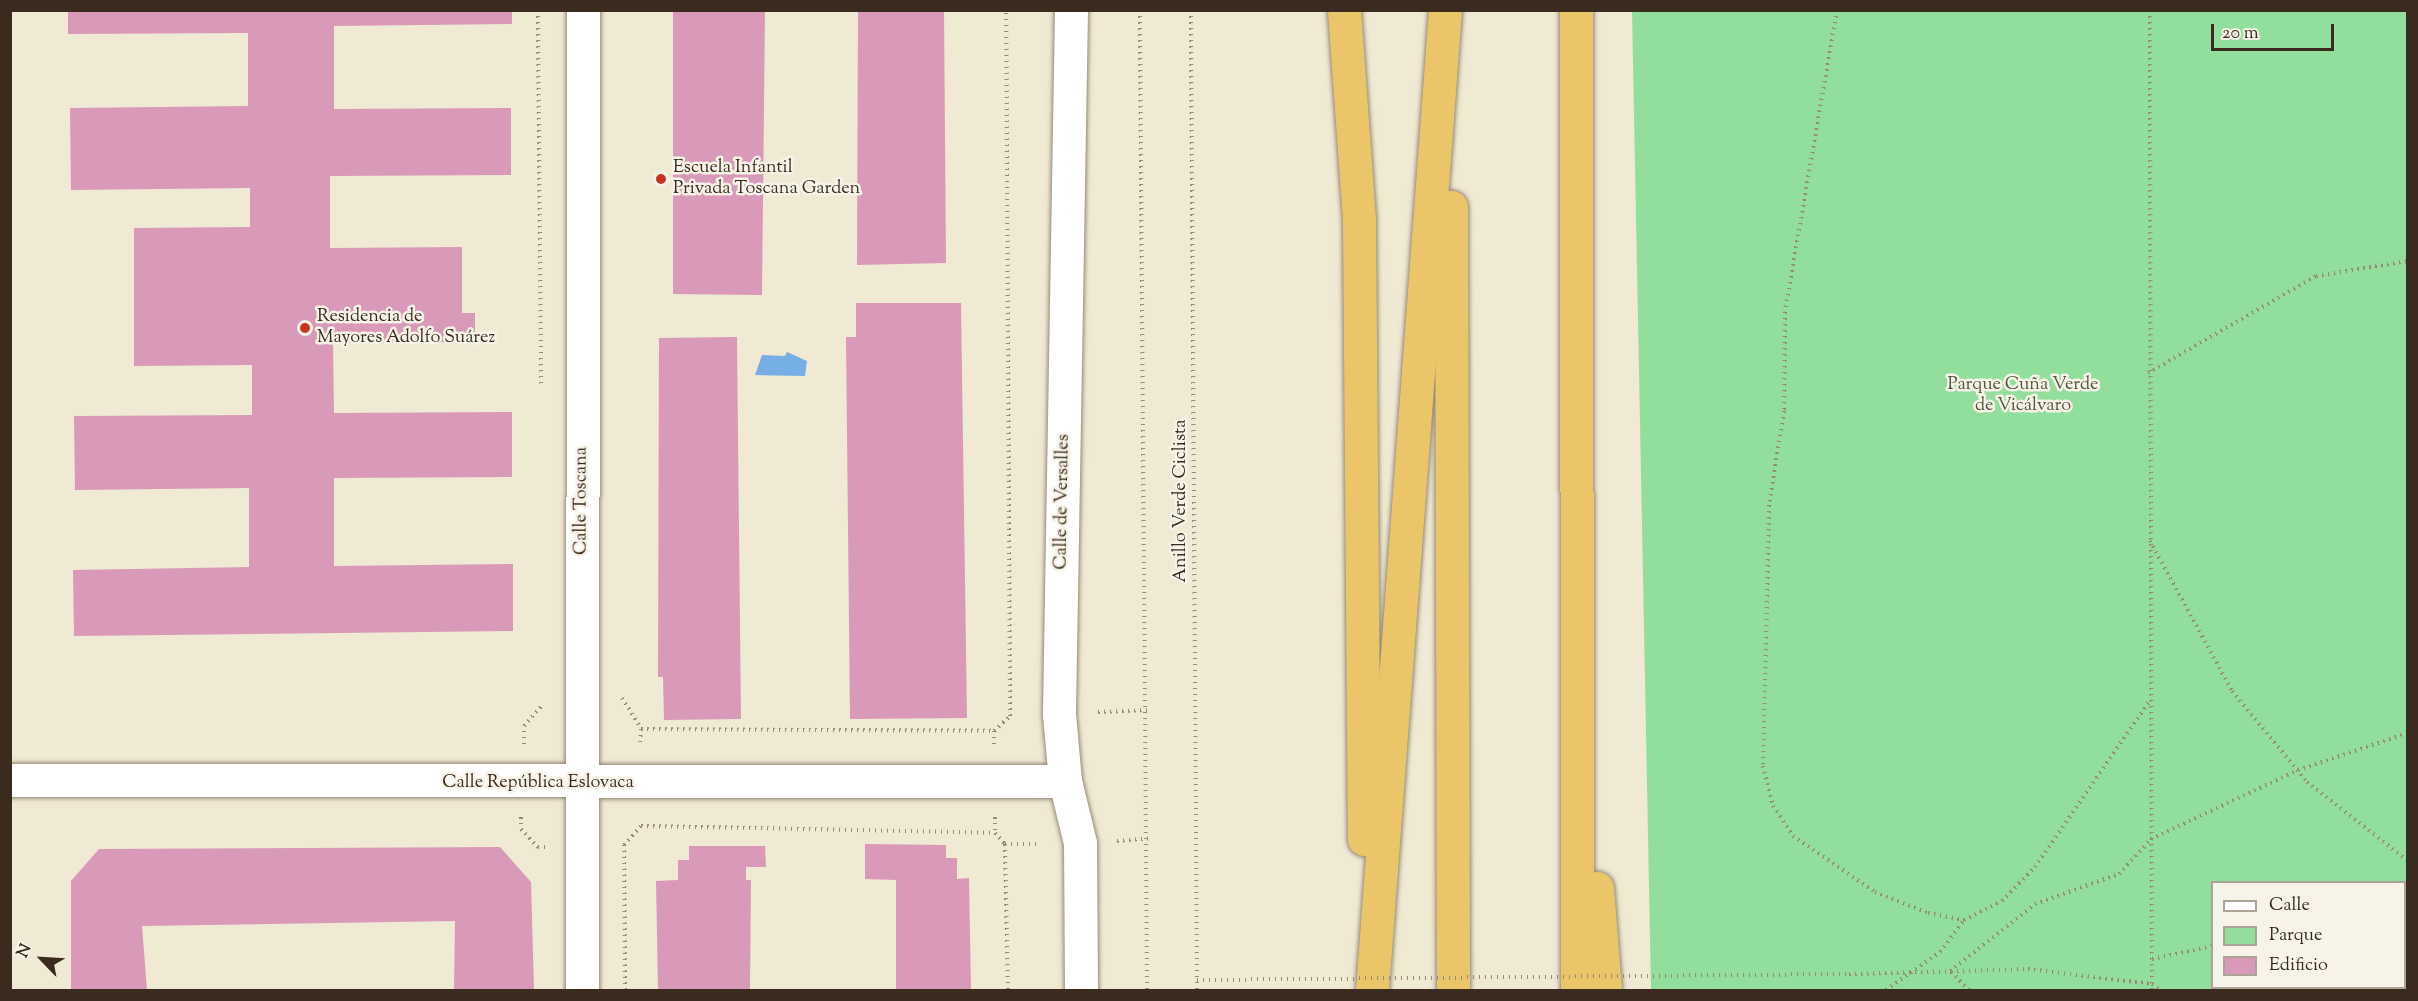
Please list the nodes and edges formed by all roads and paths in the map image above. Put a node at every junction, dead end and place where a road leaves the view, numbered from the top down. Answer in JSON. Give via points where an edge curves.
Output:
{"nodes":[{"id":1,"x":583,"y":10,"type":"edge"},
{"id":2,"x":1006,"y":10,"type":"edge"},
{"id":3,"x":1071,"y":10,"type":"edge"},
{"id":4,"x":1140,"y":10,"type":"edge"},
{"id":5,"x":1191,"y":10,"type":"edge"},
{"id":6,"x":1344,"y":10,"type":"edge"},
{"id":7,"x":1445,"y":10,"type":"edge"},
{"id":8,"x":1450,"y":10,"type":"edge"},
{"id":9,"x":1576,"y":10,"type":"edge"},
{"id":10,"x":1837,"y":10,"type":"edge"},
{"id":11,"x":2150,"y":10,"type":"edge"},
{"id":12,"x":2408,"y":261,"type":"edge"},
{"id":13,"x":2148,"y":373,"type":"junction"},
{"id":14,"x":2150,"y":540,"type":"junction"},
{"id":15,"x":1578,"y":631,"type":"junction"},
{"id":16,"x":2151,"y":699,"type":"junction"},
{"id":17,"x":640,"y":729,"type":"dead end"},
{"id":18,"x":994,"y":731,"type":"junction"},
{"id":19,"x":2408,"y":733,"type":"edge"},
{"id":20,"x":2298,"y":770,"type":"junction"},
{"id":21,"x":10,"y":780,"type":"edge"},
{"id":22,"x":1065,"y":781,"type":"junction"},
{"id":23,"x":994,"y":782,"type":"junction"},
{"id":24,"x":581,"y":783,"type":"junction"},
{"id":25,"x":995,"y":833,"type":"junction"},
{"id":26,"x":2151,"y":839,"type":"junction"},
{"id":27,"x":2408,"y":861,"type":"edge"},
{"id":28,"x":1964,"y":920,"type":"junction"},
{"id":29,"x":2211,"y":946,"type":"edge"},
{"id":30,"x":2152,"y":959,"type":"junction"},
{"id":31,"x":1950,"y":971,"type":"junction"},
{"id":32,"x":1906,"y":972,"type":"junction"},
{"id":33,"x":1197,"y":980,"type":"junction"},
{"id":34,"x":2152,"y":984,"type":"junction"},
{"id":35,"x":582,"y":990,"type":"edge"},
{"id":36,"x":625,"y":990,"type":"edge"},
{"id":37,"x":1008,"y":990,"type":"edge"},
{"id":38,"x":1081,"y":990,"type":"edge"},
{"id":39,"x":1147,"y":990,"type":"edge"},
{"id":40,"x":1197,"y":990,"type":"edge"},
{"id":41,"x":1364,"y":990,"type":"edge"},
{"id":42,"x":1372,"y":990,"type":"edge"},
{"id":43,"x":1453,"y":990,"type":"edge"},
{"id":44,"x":1577,"y":990,"type":"edge"},
{"id":45,"x":1605,"y":990,"type":"edge"},
{"id":46,"x":1886,"y":990,"type":"edge"},
{"id":47,"x":1969,"y":990,"type":"edge"},
{"id":48,"x":2152,"y":990,"type":"edge"},
{"id":49,"x":2161,"y":990,"type":"edge"}],
"edges":[{"from":1,"to":24,"type":"street","name":"Calle Toscana"},
{"from":2,"to":18,"type":"path","via":[[1010,716]]},
{"from":3,"to":22,"type":"street","name":"Calle de Versalles","via":[[1059,714]]},
{"from":4,"to":39,"type":"path"},
{"from":5,"to":33,"type":"path","name":"Anillo Verde Ciclista"},
{"from":6,"to":41,"type":"highway","via":[[1359,221]]},
{"from":7,"to":42,"type":"highway"},
{"from":8,"to":43,"type":"highway"},
{"from":9,"to":15,"type":"highway"},
{"from":10,"to":28,"type":"path","via":[[1813,125],[1785,312],[1784,411],[1769,505],[1763,766],[1773,806],[1793,836],[1875,892],[1928,913]]},
{"from":11,"to":13,"type":"path"},
{"from":12,"to":13,"type":"path","via":[[2316,276]]},
{"from":13,"to":14,"type":"path"},
{"from":14,"to":16,"type":"path"},
{"from":14,"to":20,"type":"path","via":[[2232,691]]},
{"from":15,"to":44,"type":"highway"},
{"from":15,"to":45,"type":"highway"},
{"from":16,"to":26,"type":"path"},
{"from":16,"to":28,"type":"path","via":[[2035,867],[2002,901]]},
{"from":17,"to":18,"type":"path"},
{"from":18,"to":23,"type":"path"},
{"from":19,"to":20,"type":"path"},
{"from":20,"to":26,"type":"path"},
{"from":20,"to":27,"type":"path"},
{"from":21,"to":24,"type":"street","name":"Calle República Eslovaca"},
{"from":22,"to":23,"type":"street","name":"Calle República Eslovaca"},
{"from":22,"to":38,"type":"street","name":"Calle de Versalles","via":[[1080,843]]},
{"from":23,"to":24,"type":"street","name":"Calle República Eslovaca"},
{"from":23,"to":25,"type":"path"},
{"from":24,"to":35,"type":"street","name":"Calle Toscana"},
{"from":25,"to":36,"type":"path","via":[[641,826],[624,845]]},
{"from":25,"to":37,"type":"path","via":[[1005,844]]},
{"from":26,"to":30,"type":"path"},
{"from":26,"to":31,"type":"path","via":[[2119,874],[2035,904]]},
{"from":28,"to":32,"type":"path","via":[[1940,952]]},
{"from":29,"to":30,"type":"path"},
{"from":30,"to":34,"type":"path"},
{"from":31,"to":32,"type":"path"},
{"from":31,"to":34,"type":"path","via":[[2028,969]]},
{"from":31,"to":47,"type":"path"},
{"from":32,"to":33,"type":"path","bridge":true},
{"from":32,"to":46,"type":"path"},
{"from":33,"to":40,"type":"path","name":"Anillo Verde Ciclista"},
{"from":34,"to":48,"type":"path"},
{"from":34,"to":49,"type":"path"}]}
